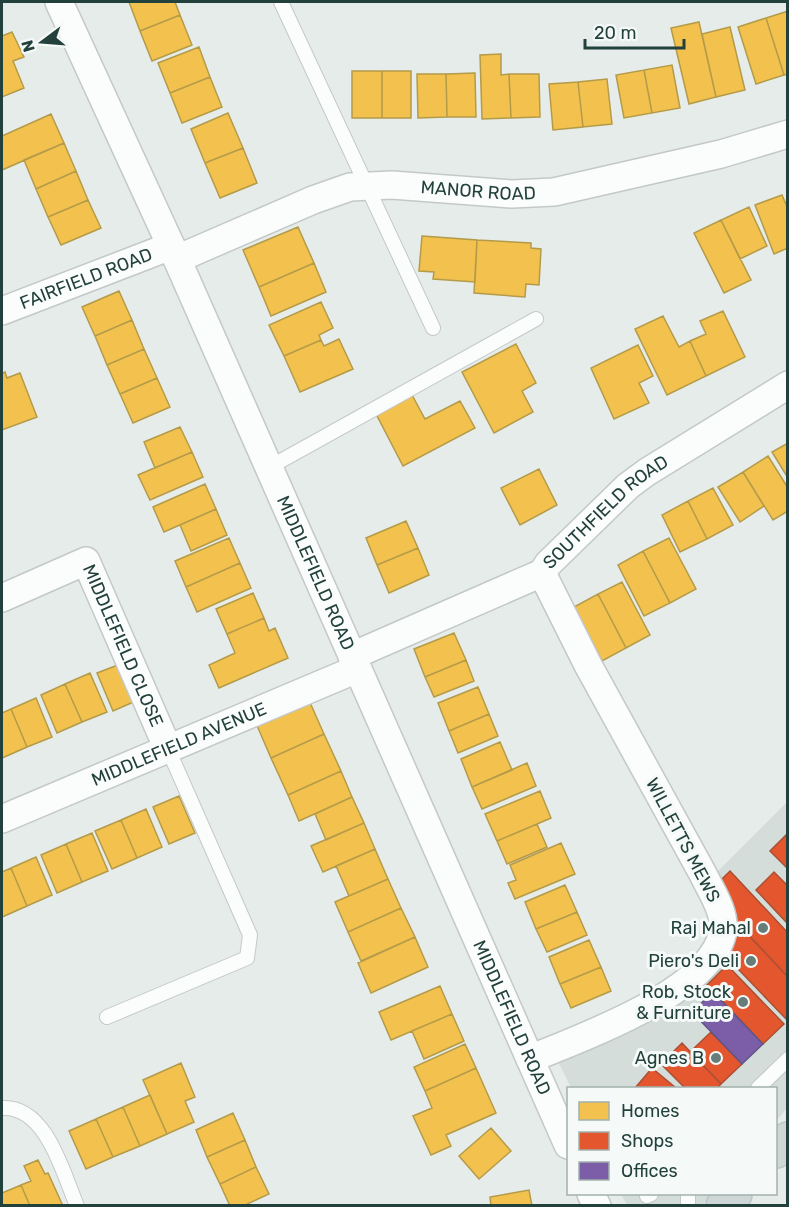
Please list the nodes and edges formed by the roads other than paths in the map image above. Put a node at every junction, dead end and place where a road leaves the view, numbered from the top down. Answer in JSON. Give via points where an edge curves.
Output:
{"nodes":[{"id":1,"x":59,"y":2,"type":"edge"},
{"id":2,"x":281,"y":2,"type":"edge"},
{"id":3,"x":788,"y":134,"type":"edge"},
{"id":4,"x":366,"y":185,"type":"junction"},
{"id":5,"x":174,"y":253,"type":"junction"},
{"id":6,"x":2,"y":311,"type":"edge"},
{"id":7,"x":536,"y":319,"type":"dead end"},
{"id":8,"x":433,"y":328,"type":"dead end"},
{"id":9,"x":788,"y":385,"type":"edge"},
{"id":10,"x":268,"y":468,"type":"junction"},
{"id":11,"x":542,"y":573,"type":"junction"},
{"id":12,"x":2,"y":598,"type":"edge"},
{"id":13,"x":354,"y":662,"type":"junction"},
{"id":14,"x":168,"y":749,"type":"junction"},
{"id":15,"x":2,"y":819,"type":"edge"},
{"id":16,"x":107,"y":1017,"type":"dead end"},
{"id":17,"x":530,"y":1059,"type":"junction"},
{"id":18,"x":788,"y":1059,"type":"edge"},
{"id":19,"x":760,"y":1087,"type":"edge"},
{"id":20,"x":2,"y":1108,"type":"edge"},
{"id":21,"x":788,"y":1138,"type":"edge"},
{"id":22,"x":567,"y":1143,"type":"edge"},
{"id":23,"x":777,"y":1150,"type":"edge"},
{"id":24,"x":734,"y":1195,"type":"edge"},
{"id":25,"x":77,"y":1206,"type":"edge"},
{"id":26,"x":723,"y":1206,"type":"edge"}],
"edges":[{"from":1,"to":5,"type":"street","name":"MIDDLEFIELD ROAD"},
{"from":2,"to":4,"type":"lane"},
{"from":3,"to":4,"type":"street","name":"MANOR ROAD","via":[[721,154],[554,192],[512,194]]},
{"from":4,"to":5,"type":"street","name":"MANOR ROAD","via":[[335,191]]},
{"from":4,"to":8,"type":"lane"},
{"from":5,"to":6,"type":"street","name":"FAIRFIELD ROAD"},
{"from":5,"to":10,"type":"street","name":"MIDDLEFIELD ROAD"},
{"from":7,"to":10,"type":"lane"},
{"from":9,"to":11,"type":"street","name":"SOUTHFIELD ROAD","via":[[628,486]]},
{"from":10,"to":13,"type":"street","name":"MIDDLEFIELD ROAD"},
{"from":11,"to":13,"type":"street","name":"SOUTHFIELD ROAD"},
{"from":11,"to":17,"type":"street","name":"WILLETTS MEWS","via":[[703,874],[716,900],[723,928],[709,958],[674,990],[643,1010]]},
{"from":12,"to":14,"type":"street","name":"MIDDLEFIELD CLOSE","via":[[86,561]]},
{"from":13,"to":14,"type":"street","name":"MIDDLEFIELD AVENUE"},
{"from":13,"to":17,"type":"street","name":"MIDDLEFIELD ROAD"},
{"from":14,"to":15,"type":"street","name":"MIDDLEFIELD AVENUE"},
{"from":14,"to":16,"type":"lane","via":[[250,934],[247,958]]},
{"from":17,"to":22,"type":"street","name":"MIDDLEFIELD ROAD"},
{"from":18,"to":19,"type":"lane"},
{"from":20,"to":25,"type":"lane","via":[[21,1111],[41,1128]]},
{"from":21,"to":23,"type":"main road"},
{"from":24,"to":26,"type":"main road"}]}
